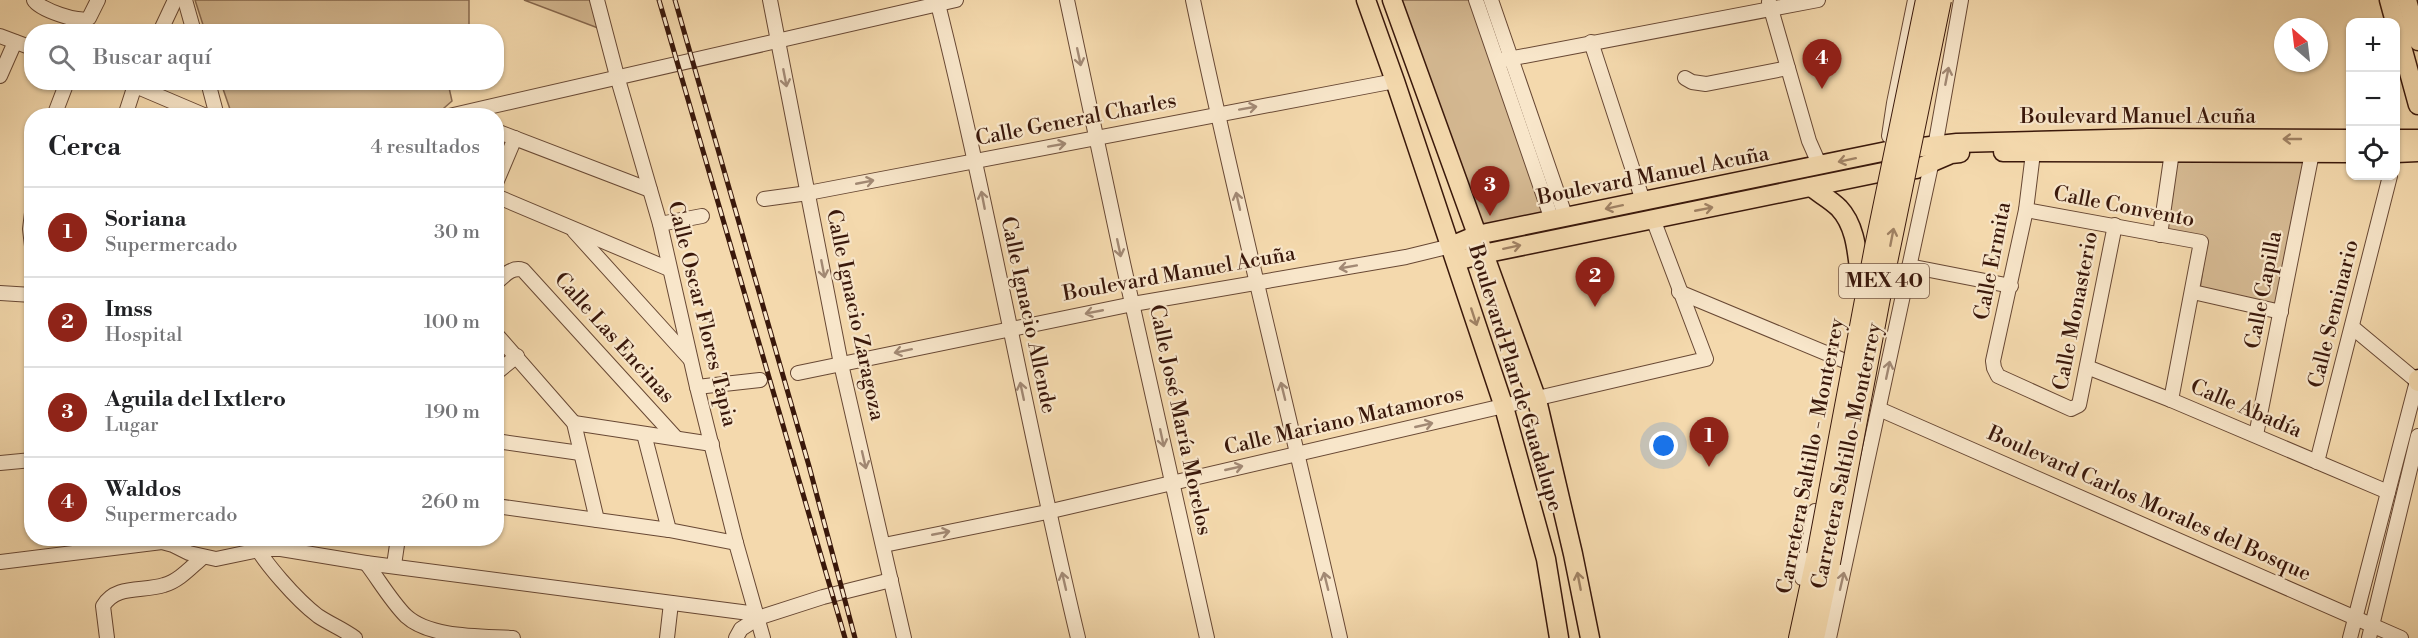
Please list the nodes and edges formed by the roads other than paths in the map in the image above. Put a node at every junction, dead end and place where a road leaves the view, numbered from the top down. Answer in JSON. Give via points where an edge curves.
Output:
{"nodes":[{"id":1,"x":34,"y":0,"type":"edge"},
{"id":2,"x":98,"y":0,"type":"edge"},
{"id":3,"x":175,"y":0,"type":"edge"},
{"id":4,"x":185,"y":0,"type":"edge"},
{"id":5,"x":597,"y":0,"type":"edge"},
{"id":6,"x":770,"y":0,"type":"edge"},
{"id":7,"x":956,"y":0,"type":"edge"},
{"id":8,"x":1067,"y":0,"type":"edge"},
{"id":9,"x":1193,"y":0,"type":"edge"},
{"id":10,"x":1366,"y":0,"type":"edge"},
{"id":11,"x":1392,"y":0,"type":"edge"},
{"id":12,"x":1476,"y":0,"type":"edge"},
{"id":13,"x":1491,"y":0,"type":"edge"},
{"id":14,"x":1818,"y":0,"type":"edge"},
{"id":15,"x":1915,"y":0,"type":"edge"},
{"id":16,"x":1926,"y":0,"type":"edge"},
{"id":17,"x":1941,"y":0,"type":"edge"},
{"id":18,"x":1961,"y":0,"type":"edge"},
{"id":19,"x":2389,"y":0,"type":"edge"},
{"id":20,"x":2407,"y":0,"type":"edge"},
{"id":21,"x":938,"y":2,"type":"edge"},
{"id":22,"x":1769,"y":4,"type":"edge"},
{"id":23,"x":2394,"y":18,"type":"edge"},
{"id":24,"x":164,"y":24,"type":"edge"},
{"id":25,"x":192,"y":24,"type":"edge"},
{"id":26,"x":0,"y":36,"type":"edge"},
{"id":27,"x":2418,"y":41,"type":"edge"},
{"id":28,"x":15,"y":42,"type":"junction"},
{"id":29,"x":778,"y":42,"type":"junction"},
{"id":30,"x":1591,"y":42,"type":"junction"},
{"id":31,"x":2400,"y":42,"type":"edge"},
{"id":32,"x":24,"y":45,"type":"edge"},
{"id":33,"x":1504,"y":59,"type":"junction"},
{"id":34,"x":1788,"y":68,"type":"junction"},
{"id":35,"x":0,"y":76,"type":"edge"},
{"id":36,"x":617,"y":76,"type":"junction"},
{"id":37,"x":1685,"y":78,"type":"dead end"},
{"id":38,"x":1395,"y":81,"type":"junction"},
{"id":39,"x":64,"y":90,"type":"edge"},
{"id":40,"x":132,"y":90,"type":"edge"},
{"id":41,"x":145,"y":90,"type":"edge"},
{"id":42,"x":210,"y":90,"type":"edge"},
{"id":43,"x":1943,"y":100,"type":"junction"},
{"id":44,"x":1894,"y":104,"type":"junction"},
{"id":45,"x":2418,"y":105,"type":"edge"},
{"id":46,"x":57,"y":108,"type":"edge"},
{"id":47,"x":127,"y":108,"type":"edge"},
{"id":48,"x":182,"y":108,"type":"edge"},
{"id":49,"x":215,"y":108,"type":"edge"},
{"id":50,"x":483,"y":108,"type":"edge"},
{"id":51,"x":1217,"y":114,"type":"junction"},
{"id":52,"x":504,"y":134,"type":"edge"},
{"id":53,"x":515,"y":138,"type":"junction"},
{"id":54,"x":1096,"y":138,"type":"junction"},
{"id":55,"x":2346,"y":139,"type":"edge"},
{"id":56,"x":2400,"y":139,"type":"edge"},
{"id":57,"x":2418,"y":139,"type":"edge"},
{"id":58,"x":2173,"y":145,"type":"junction"},
{"id":59,"x":2037,"y":146,"type":"junction"},
{"id":60,"x":1887,"y":151,"type":"junction"},
{"id":61,"x":2418,"y":152,"type":"edge"},
{"id":62,"x":2312,"y":153,"type":"junction"},
{"id":63,"x":2346,"y":153,"type":"edge"},
{"id":64,"x":2400,"y":153,"type":"edge"},
{"id":65,"x":1933,"y":155,"type":"junction"},
{"id":66,"x":975,"y":160,"type":"junction"},
{"id":67,"x":504,"y":164,"type":"edge"},
{"id":68,"x":1820,"y":166,"type":"junction"},
{"id":69,"x":1883,"y":172,"type":"junction"},
{"id":70,"x":2389,"y":180,"type":"edge"},
{"id":71,"x":1811,"y":187,"type":"junction"},
{"id":72,"x":650,"y":190,"type":"junction"},
{"id":73,"x":808,"y":193,"type":"junction"},
{"id":74,"x":504,"y":199,"type":"edge"},
{"id":75,"x":764,"y":199,"type":"dead end"},
{"id":76,"x":1643,"y":201,"type":"junction"},
{"id":77,"x":1875,"y":204,"type":"junction"},
{"id":78,"x":1922,"y":209,"type":"junction"},
{"id":79,"x":2025,"y":210,"type":"junction"},
{"id":80,"x":702,"y":216,"type":"dead end"},
{"id":81,"x":1559,"y":219,"type":"junction"},
{"id":82,"x":1653,"y":219,"type":"junction"},
{"id":83,"x":660,"y":224,"type":"junction"},
{"id":84,"x":2115,"y":225,"type":"junction"},
{"id":85,"x":571,"y":227,"type":"junction"},
{"id":86,"x":1477,"y":235,"type":"junction"},
{"id":87,"x":2160,"y":235,"type":"junction"},
{"id":88,"x":1453,"y":254,"type":"junction"},
{"id":89,"x":1483,"y":254,"type":"junction"},
{"id":90,"x":1909,"y":266,"type":"junction"},
{"id":91,"x":669,"y":269,"type":"junction"},
{"id":92,"x":1860,"y":276,"type":"junction"},
{"id":93,"x":504,"y":277,"type":"edge"},
{"id":94,"x":1257,"y":283,"type":"junction"},
{"id":95,"x":2011,"y":286,"type":"junction"},
{"id":96,"x":1679,"y":292,"type":"junction"},
{"id":97,"x":2193,"y":292,"type":"junction"},
{"id":98,"x":0,"y":293,"type":"edge"},
{"id":99,"x":24,"y":294,"type":"edge"},
{"id":100,"x":1133,"y":304,"type":"junction"},
{"id":101,"x":2281,"y":312,"type":"junction"},
{"id":102,"x":2352,"y":327,"type":"junction"},
{"id":103,"x":1010,"y":328,"type":"junction"},
{"id":104,"x":504,"y":342,"type":"edge"},
{"id":105,"x":517,"y":356,"type":"junction"},
{"id":106,"x":691,"y":361,"type":"junction"},
{"id":107,"x":1845,"y":361,"type":"junction"},
{"id":108,"x":841,"y":363,"type":"junction"},
{"id":109,"x":504,"y":367,"type":"edge"},
{"id":110,"x":2087,"y":367,"type":"junction"},
{"id":111,"x":798,"y":373,"type":"dead end"},
{"id":112,"x":760,"y":380,"type":"dead end"},
{"id":113,"x":2418,"y":381,"type":"edge"},
{"id":114,"x":697,"y":387,"type":"junction"},
{"id":115,"x":1537,"y":400,"type":"junction"},
{"id":116,"x":2171,"y":400,"type":"junction"},
{"id":117,"x":2079,"y":405,"type":"joint"},
{"id":118,"x":1504,"y":407,"type":"junction"},
{"id":119,"x":1880,"y":409,"type":"junction"},
{"id":120,"x":574,"y":423,"type":"junction"},
{"id":121,"x":644,"y":434,"type":"junction"},
{"id":122,"x":2256,"y":435,"type":"junction"},
{"id":123,"x":2418,"y":436,"type":"edge"},
{"id":124,"x":676,"y":438,"type":"junction"},
{"id":125,"x":504,"y":442,"type":"edge"},
{"id":126,"x":712,"y":444,"type":"junction"},
{"id":127,"x":580,"y":453,"type":"junction"},
{"id":128,"x":1298,"y":453,"type":"junction"},
{"id":129,"x":24,"y":461,"type":"edge"},
{"id":130,"x":2317,"y":462,"type":"junction"},
{"id":131,"x":0,"y":463,"type":"edge"},
{"id":132,"x":1172,"y":482,"type":"junction"},
{"id":133,"x":2388,"y":492,"type":"junction"},
{"id":134,"x":504,"y":507,"type":"edge"},
{"id":135,"x":1047,"y":512,"type":"junction"},
{"id":136,"x":597,"y":520,"type":"junction"},
{"id":137,"x":669,"y":530,"type":"junction"},
{"id":138,"x":736,"y":543,"type":"junction"},
{"id":139,"x":884,"y":545,"type":"junction"},
{"id":140,"x":130,"y":546,"type":"edge"},
{"id":141,"x":173,"y":546,"type":"edge"},
{"id":142,"x":250,"y":546,"type":"edge"},
{"id":143,"x":256,"y":546,"type":"edge"},
{"id":144,"x":265,"y":546,"type":"edge"},
{"id":145,"x":397,"y":546,"type":"edge"},
{"id":146,"x":203,"y":557,"type":"junction"},
{"id":147,"x":1823,"y":559,"type":"junction"},
{"id":148,"x":0,"y":562,"type":"edge"},
{"id":149,"x":366,"y":563,"type":"junction"},
{"id":150,"x":394,"y":565,"type":"junction"},
{"id":151,"x":891,"y":580,"type":"junction"},
{"id":152,"x":671,"y":603,"type":"junction"},
{"id":153,"x":757,"y":616,"type":"junction"},
{"id":154,"x":2355,"y":619,"type":"junction"},
{"id":155,"x":2370,"y":632,"type":"edge"},
{"id":156,"x":107,"y":638,"type":"edge"},
{"id":157,"x":354,"y":638,"type":"edge"},
{"id":158,"x":513,"y":638,"type":"edge"},
{"id":159,"x":667,"y":638,"type":"edge"},
{"id":160,"x":736,"y":638,"type":"edge"},
{"id":161,"x":763,"y":638,"type":"edge"},
{"id":162,"x":904,"y":638,"type":"edge"},
{"id":163,"x":1078,"y":638,"type":"edge"},
{"id":164,"x":1207,"y":638,"type":"edge"},
{"id":165,"x":1340,"y":638,"type":"edge"},
{"id":166,"x":1559,"y":638,"type":"edge"},
{"id":167,"x":1590,"y":638,"type":"edge"},
{"id":168,"x":1791,"y":638,"type":"edge"},
{"id":169,"x":1799,"y":638,"type":"edge"},
{"id":170,"x":1814,"y":638,"type":"edge"},
{"id":171,"x":1829,"y":638,"type":"edge"},
{"id":172,"x":2350,"y":638,"type":"edge"},
{"id":173,"x":2402,"y":638,"type":"edge"}],
"edges":[{"from":1,"to":2,"type":"street","via":[[39,7],[81,21],[89,18]]},
{"from":3,"to":24,"type":"street"},
{"from":4,"to":25,"type":"street"},
{"from":5,"to":36,"type":"street","name":"Calle Oscar Flores Tapia"},
{"from":6,"to":29,"type":"street","name":"Calle Ignacio Zaragoza"},
{"from":7,"to":21,"type":"street"},
{"from":8,"to":54,"type":"street","name":"Calle José María Morelos","one_way":true},
{"from":9,"to":51,"type":"street"},
{"from":10,"to":38,"type":"main road","name":"Boulevard Plan de Guadalupe"},
{"from":11,"to":86,"type":"main road","name":"Boulevard Plan de Guadalupe"},
{"from":12,"to":33,"type":"street"},
{"from":13,"to":33,"type":"street"},
{"from":14,"to":22,"type":"street"},
{"from":15,"to":44,"type":"street","name":"Carretera Saltillo-Monterrey"},
{"from":16,"to":147,"type":"highway","name":"Carretera Saltillo - Monterrey","number":"MEX 40","bridge":true,"via":[[1875,247]]},
{"from":147,"to":17,"type":"highway","name":"Carretera Saltillo - Monterrey","number":"MEX 40","one_way":true,"bridge":true},
{"from":43,"to":18,"type":"street","name":"Carretera Saltillo-Monterrey","one_way":true},
{"from":19,"to":23,"type":"main road"},
{"from":20,"to":27,"type":"main road"},
{"from":21,"to":29,"type":"street"},
{"from":21,"to":66,"type":"street","name":"Calle Ignacio Allende"},
{"from":22,"to":30,"type":"street"},
{"from":22,"to":34,"type":"street"},
{"from":26,"to":28,"type":"street"},
{"from":28,"to":32,"type":"street"},
{"from":28,"to":35,"type":"street"},
{"from":29,"to":36,"type":"street"},
{"from":29,"to":73,"type":"street","name":"Calle Ignacio Zaragoza","one_way":true},
{"from":30,"to":33,"type":"street"},
{"from":30,"to":76,"type":"street"},
{"from":31,"to":45,"type":"main road"},
{"from":33,"to":81,"type":"street"},
{"from":34,"to":37,"type":"street","via":[[1706,84]]},
{"from":34,"to":68,"type":"street"},
{"from":36,"to":50,"type":"street"},
{"from":36,"to":72,"type":"street","name":"Calle Oscar Flores Tapia"},
{"from":51,"to":38,"type":"street","name":"Calle General Charles","one_way":true},
{"from":38,"to":88,"type":"main road","name":"Boulevard Plan de Guadalupe"},
{"from":39,"to":46,"type":"street"},
{"from":40,"to":47,"type":"street"},
{"from":41,"to":48,"type":"street"},
{"from":42,"to":49,"type":"street"},
{"from":43,"to":44,"type":"street","via":[[1927,114],[1913,118]]},
{"from":43,"to":65,"type":"street","name":"Carretera Saltillo-Monterrey"},
{"from":44,"to":60,"type":"street","name":"Carretera Saltillo-Monterrey"},
{"from":51,"to":54,"type":"street","name":"Calle General Charles"},
{"from":94,"to":51,"type":"street","one_way":true},
{"from":52,"to":53,"type":"street"},
{"from":53,"to":67,"type":"street"},
{"from":53,"to":72,"type":"street"},
{"from":66,"to":54,"type":"street","name":"Calle General Charles","one_way":true},
{"from":54,"to":100,"type":"street","name":"Calle José María Morelos","one_way":true},
{"from":55,"to":58,"type":"main road","name":"Boulevard Manuel Acuña","one_way":true},
{"from":56,"to":57,"type":"main road"},
{"from":58,"to":59,"type":"main road","name":"Boulevard Manuel Acuña"},
{"from":58,"to":62,"type":"main road","name":"Boulevard Manuel Acuña"},
{"from":58,"to":87,"type":"street"},
{"from":59,"to":65,"type":"main road","name":"Boulevard Manuel Acuña"},
{"from":59,"to":79,"type":"street","name":"Calle Ermita"},
{"from":60,"to":65,"type":"main road","name":"Boulevard Manuel Acuña"},
{"from":60,"to":68,"type":"main road","name":"Boulevard Manuel Acuña","one_way":true},
{"from":60,"to":69,"type":"street","name":"Carretera Saltillo-Monterrey"},
{"from":61,"to":64,"type":"main road"},
{"from":62,"to":63,"type":"main road","name":"Boulevard Manuel Acuña"},
{"from":62,"to":101,"type":"street","name":"Calle Capilla"},
{"from":65,"to":69,"type":"main road","name":"Boulevard Manuel Acuña","via":[[1916,169]]},
{"from":65,"to":78,"type":"street","name":"Carretera Saltillo-Monterrey"},
{"from":73,"to":66,"type":"street","name":"Calle General Charles","one_way":true},
{"from":103,"to":66,"type":"street","name":"Calle Ignacio Allende","one_way":true},
{"from":68,"to":76,"type":"main road","name":"Boulevard Manuel Acuña"},
{"from":69,"to":71,"type":"main road","name":"Boulevard Manuel Acuña"},
{"from":69,"to":77,"type":"street","name":"Carretera Saltillo-Monterrey"},
{"from":70,"to":102,"type":"street","name":"Calle Seminario"},
{"from":82,"to":71,"type":"main road","name":"Boulevard Manuel Acuña","one_way":true},
{"from":71,"to":92,"type":"main road","via":[[1847,218],[1853,231]]},
{"from":72,"to":83,"type":"street","name":"Calle Oscar Flores Tapia"},
{"from":73,"to":75,"type":"street","name":"Calle General Charles"},
{"from":73,"to":108,"type":"street","name":"Calle Ignacio Zaragoza","one_way":true},
{"from":74,"to":85,"type":"street"},
{"from":76,"to":81,"type":"main road","name":"Boulevard Manuel Acuña","one_way":true},
{"from":77,"to":78,"type":"street","via":[[1891,195],[1904,195]]},
{"from":77,"to":92,"type":"street","name":"Carretera Saltillo-Monterrey"},
{"from":78,"to":90,"type":"street","name":"Carretera Saltillo-Monterrey"},
{"from":79,"to":84,"type":"street","name":"Calle Convento"},
{"from":79,"to":95,"type":"street","name":"Calle Ermita"},
{"from":80,"to":83,"type":"street"},
{"from":81,"to":86,"type":"main road","name":"Boulevard Manuel Acuña"},
{"from":89,"to":82,"type":"main road","name":"Boulevard Manuel Acuña","one_way":true},
{"from":82,"to":96,"type":"street"},
{"from":83,"to":91,"type":"street","name":"Calle Oscar Flores Tapia"},
{"from":84,"to":87,"type":"street","name":"Calle Convento"},
{"from":84,"to":110,"type":"street","name":"Calle Monasterio"},
{"from":85,"to":91,"type":"street"},
{"from":85,"to":106,"type":"street"},
{"from":86,"to":88,"type":"main road","name":"Boulevard Manuel Acuña"},
{"from":86,"to":89,"type":"main road","name":"Boulevard Plan de Guadalupe"},
{"from":87,"to":97,"type":"street","name":"Calle Convento","via":[[2201,242]]},
{"from":88,"to":89,"type":"main road","name":"Boulevard Manuel Acuña"},
{"from":88,"to":94,"type":"street","name":"Boulevard Manuel Acuña","one_way":true,"via":[[1406,257]]},
{"from":88,"to":118,"type":"main road","name":"Boulevard Plan de Guadalupe","one_way":true},
{"from":89,"to":115,"type":"main road","name":"Boulevard Plan de Guadalupe"},
{"from":90,"to":95,"type":"street"},
{"from":119,"to":90,"type":"street","name":"Carretera Saltillo-Monterrey","one_way":true},
{"from":91,"to":106,"type":"street","name":"Calle Oscar Flores Tapia"},
{"from":92,"to":107,"type":"street","name":"Carretera Saltillo-Monterrey"},
{"from":93,"to":124,"type":"street","name":"Calle Las Encinas","via":[[519,268],[523,270]]},
{"from":94,"to":100,"type":"street","name":"Boulevard Manuel Acuña"},
{"from":128,"to":94,"type":"street","one_way":true},
{"from":95,"to":117,"type":"street","name":"Calle Ermita","via":[[1993,361],[1998,376],[2071,409]]},
{"from":96,"to":107,"type":"street"},
{"from":96,"to":115,"type":"street","name":"Calle Mariano Matamoros","via":[[1706,359]]},
{"from":97,"to":101,"type":"street"},
{"from":97,"to":116,"type":"street"},
{"from":98,"to":99,"type":"street"},
{"from":100,"to":103,"type":"street","name":"Boulevard Manuel Acuña","one_way":true},
{"from":100,"to":132,"type":"street","name":"Calle José María Morelos","one_way":true},
{"from":101,"to":122,"type":"street","name":"Calle Capilla"},
{"from":102,"to":113,"type":"street"},
{"from":102,"to":130,"type":"street","name":"Calle Seminario"},
{"from":103,"to":108,"type":"street","name":"Boulevard Manuel Acuña","one_way":true},
{"from":135,"to":103,"type":"street","name":"Calle Ignacio Allende","one_way":true},
{"from":104,"to":105,"type":"street"},
{"from":105,"to":109,"type":"street"},
{"from":105,"to":120,"type":"street"},
{"from":106,"to":114,"type":"street","name":"Calle Oscar Flores Tapia"},
{"from":107,"to":168,"type":"street","name":"Carretera Saltillo-Monterrey"},
{"from":108,"to":111,"type":"street","name":"Boulevard Manuel Acuña"},
{"from":108,"to":139,"type":"street","name":"Calle Ignacio Zaragoza","one_way":true},
{"from":110,"to":116,"type":"street","name":"Calle Abadía"},
{"from":110,"to":117,"type":"street","name":"Calle Monasterio"},
{"from":112,"to":114,"type":"street"},
{"from":113,"to":133,"type":"street"},
{"from":114,"to":126,"type":"street","name":"Calle Oscar Flores Tapia"},
{"from":115,"to":118,"type":"street","name":"Calle Mariano Matamoros"},
{"from":167,"to":115,"type":"main road","name":"Boulevard Plan de Guadalupe","one_way":true},
{"from":116,"to":122,"type":"street","name":"Calle Abadía"},
{"from":128,"to":118,"type":"street","name":"Calle Mariano Matamoros","one_way":true},
{"from":118,"to":166,"type":"main road","name":"Boulevard Plan de Guadalupe","via":[[1546,559]]},
{"from":119,"to":154,"type":"street","name":"Boulevard Carlos Morales del Bosque"},
{"from":171,"to":119,"type":"street","name":"Carretera Saltillo-Monterrey","one_way":true},
{"from":120,"to":121,"type":"street"},
{"from":120,"to":127,"type":"street"},
{"from":121,"to":124,"type":"street"},
{"from":121,"to":137,"type":"street"},
{"from":122,"to":130,"type":"street","name":"Calle Abadía"},
{"from":123,"to":155,"type":"street"},
{"from":124,"to":126,"type":"street"},
{"from":125,"to":127,"type":"street"},
{"from":126,"to":138,"type":"street","name":"Calle Oscar Flores Tapia"},
{"from":127,"to":136,"type":"street"},
{"from":132,"to":128,"type":"street","name":"Calle Mariano Matamoros","one_way":true},
{"from":165,"to":128,"type":"street","one_way":true},
{"from":129,"to":131,"type":"street"},
{"from":130,"to":133,"type":"street","name":"Calle Abadía"},
{"from":132,"to":135,"type":"street","name":"Calle Mariano Matamoros"},
{"from":132,"to":164,"type":"street","name":"Calle José María Morelos"},
{"from":133,"to":154,"type":"street"},
{"from":134,"to":136,"type":"street"},
{"from":139,"to":135,"type":"street","name":"Calle Mariano Matamoros","one_way":true},
{"from":163,"to":135,"type":"street","name":"Calle Ignacio Allende","one_way":true},
{"from":136,"to":137,"type":"street"},
{"from":137,"to":138,"type":"street"},
{"from":138,"to":153,"type":"street","name":"Calle Oscar Flores Tapia"},
{"from":139,"to":151,"type":"street","name":"Calle Ignacio Zaragoza"},
{"from":140,"to":148,"type":"street"},
{"from":141,"to":146,"type":"street"},
{"from":142,"to":146,"type":"street","via":[[230,557]]},
{"from":143,"to":157,"type":"street","via":[[306,605]]},
{"from":144,"to":149,"type":"street"},
{"from":145,"to":150,"type":"street"},
{"from":146,"to":156,"type":"street","via":[[164,586],[110,596],[103,606]]},
{"from":147,"to":169,"type":"highway","name":"Carretera Saltillo - Monterrey","number":"MEX 40"},
{"from":147,"to":170,"type":"highway","name":"Carretera Saltillo - Monterrey","number":"MEX 40"},
{"from":149,"to":150,"type":"street"},
{"from":149,"to":158,"type":"street","via":[[405,615],[424,630]]},
{"from":150,"to":152,"type":"street"},
{"from":151,"to":153,"type":"street"},
{"from":151,"to":162,"type":"street","name":"Calle Ignacio Zaragoza"},
{"from":152,"to":153,"type":"street"},
{"from":152,"to":159,"type":"street"},
{"from":153,"to":160,"type":"street"},
{"from":153,"to":161,"type":"street","name":"Calle Oscar Flores Tapia"},
{"from":154,"to":155,"type":"street","name":"Boulevard Carlos Morales del Bosque"},
{"from":154,"to":172,"type":"street"},
{"from":155,"to":173,"type":"street","name":"Boulevard Carlos Morales del Bosque"}]}
